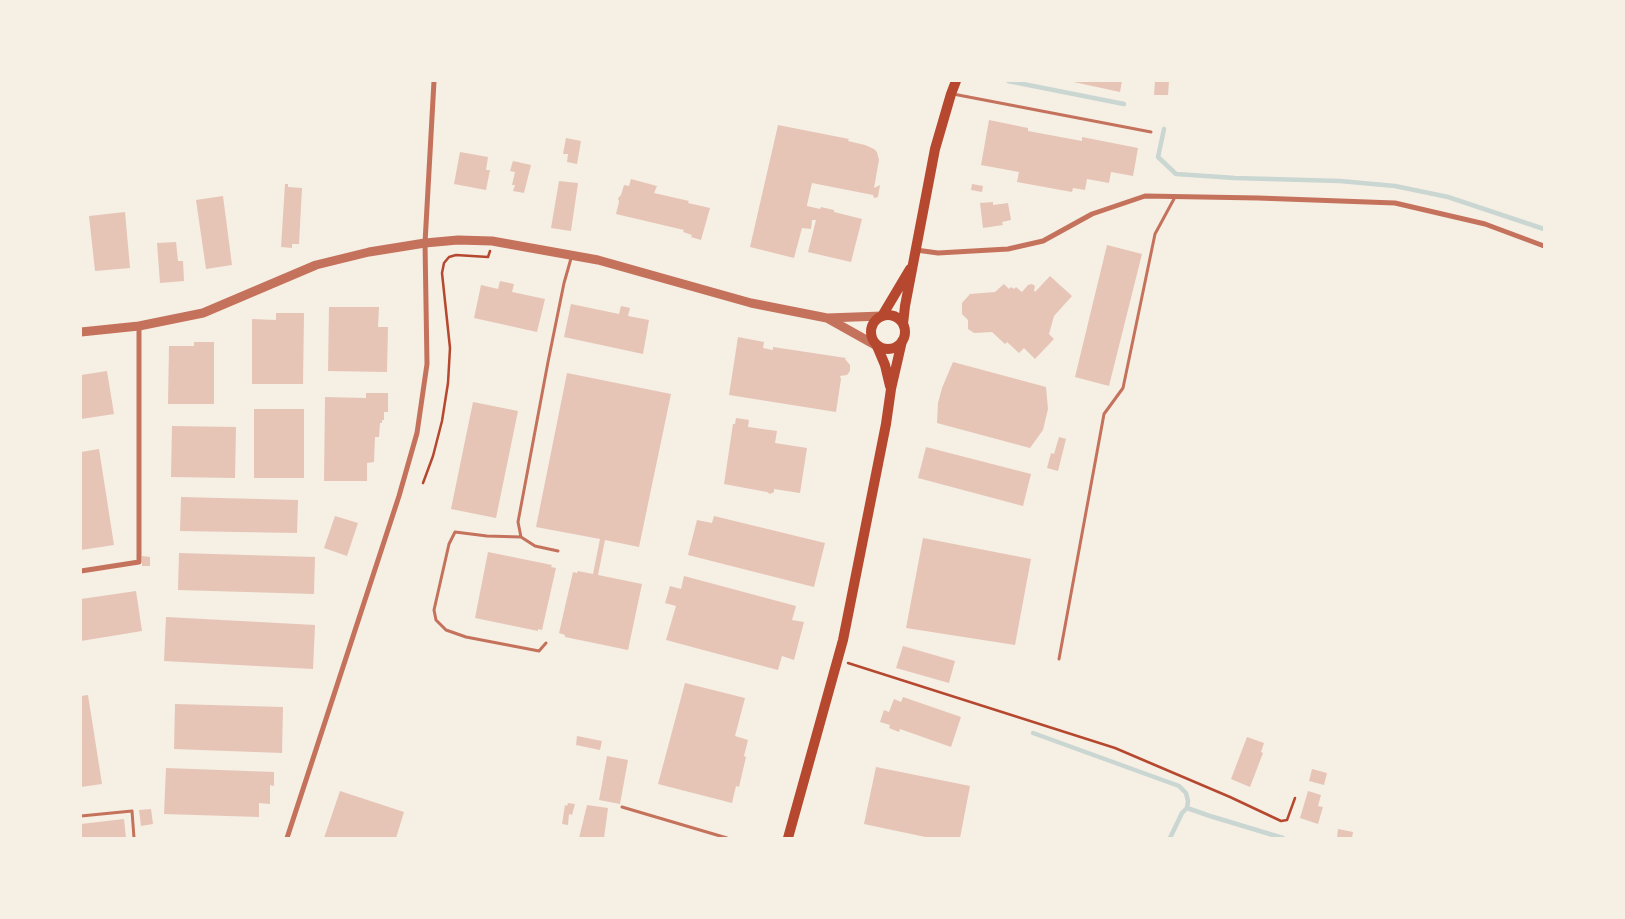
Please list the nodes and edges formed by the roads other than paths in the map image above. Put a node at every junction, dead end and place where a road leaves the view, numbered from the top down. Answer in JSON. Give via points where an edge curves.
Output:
{"nodes":[{"id":1,"x":434,"y":81,"type":"edge"},
{"id":2,"x":956,"y":81,"type":"edge"},
{"id":3,"x":951,"y":94,"type":"junction"},
{"id":4,"x":1151,"y":132,"type":"dead end"},
{"id":5,"x":1175,"y":197,"type":"junction"},
{"id":6,"x":425,"y":243,"type":"junction"},
{"id":7,"x":1544,"y":246,"type":"edge"},
{"id":8,"x":916,"y":250,"type":"junction"},
{"id":9,"x":572,"y":255,"type":"junction"},
{"id":10,"x":914,"y":264,"type":"junction"},
{"id":11,"x":882,"y":316,"type":"junction"},
{"id":12,"x":826,"y":318,"type":"junction"},
{"id":13,"x":903,"y":324,"type":"junction"},
{"id":14,"x":139,"y":326,"type":"junction"},
{"id":15,"x":81,"y":332,"type":"edge"},
{"id":16,"x":902,"y":341,"type":"junction"},
{"id":17,"x":876,"y":346,"type":"junction"},
{"id":18,"x":891,"y":390,"type":"junction"},
{"id":19,"x":521,"y":536,"type":"junction"},
{"id":20,"x":558,"y":551,"type":"dead end"},
{"id":21,"x":81,"y":571,"type":"edge"},
{"id":22,"x":546,"y":643,"type":"dead end"},
{"id":23,"x":1059,"y":659,"type":"dead end"},
{"id":24,"x":622,"y":806,"type":"dead end"},
{"id":25,"x":81,"y":816,"type":"edge"},
{"id":26,"x":134,"y":838,"type":"edge"},
{"id":27,"x":287,"y":838,"type":"edge"},
{"id":28,"x":728,"y":838,"type":"edge"},
{"id":29,"x":788,"y":838,"type":"edge"}],
"edges":[{"from":1,"to":6,"type":"street"},
{"from":2,"to":3,"type":"main road"},
{"from":3,"to":4,"type":"lane"},
{"from":3,"to":8,"type":"main road","via":[[935,150]]},
{"from":5,"to":7,"type":"street","via":[[1395,203],[1485,224]]},
{"from":5,"to":8,"type":"street","via":[[1145,196],[1092,214],[1043,241],[1008,249],[938,253]]},
{"from":5,"to":23,"type":"lane","via":[[1155,234],[1123,388],[1104,414]]},
{"from":6,"to":9,"type":"street","via":[[492,241]]},
{"from":6,"to":14,"type":"street","via":[[316,265],[203,313]]},
{"from":6,"to":27,"type":"street","via":[[427,364],[417,432],[402,489]]},
{"from":8,"to":10,"type":"main road"},
{"from":9,"to":12,"type":"street","via":[[751,303]]},
{"from":9,"to":19,"type":"lane","via":[[549,353],[518,522]]},
{"from":10,"to":11,"type":"main road"},
{"from":10,"to":13,"type":"main road"},
{"from":11,"to":12,"type":"street"},
{"from":11,"to":13,"type":"main road","via":[[894,316]]},
{"from":11,"to":17,"type":"main road","via":[[871,329]]},
{"from":12,"to":17,"type":"street"},
{"from":13,"to":16,"type":"main road","via":[[905,335]]},
{"from":14,"to":15,"type":"street"},
{"from":14,"to":21,"type":"street","via":[[139,562]]},
{"from":16,"to":17,"type":"main road","via":[[888,350]]},
{"from":16,"to":18,"type":"main road"},
{"from":17,"to":18,"type":"main road"},
{"from":18,"to":29,"type":"main road","via":[[843,640]]},
{"from":19,"to":20,"type":"lane","via":[[535,546]]},
{"from":19,"to":22,"type":"lane","via":[[455,532],[449,544],[434,610],[436,620],[446,630],[466,637],[539,650]]},
{"from":24,"to":28,"type":"lane"},
{"from":25,"to":26,"type":"lane","via":[[132,811]]}]}
